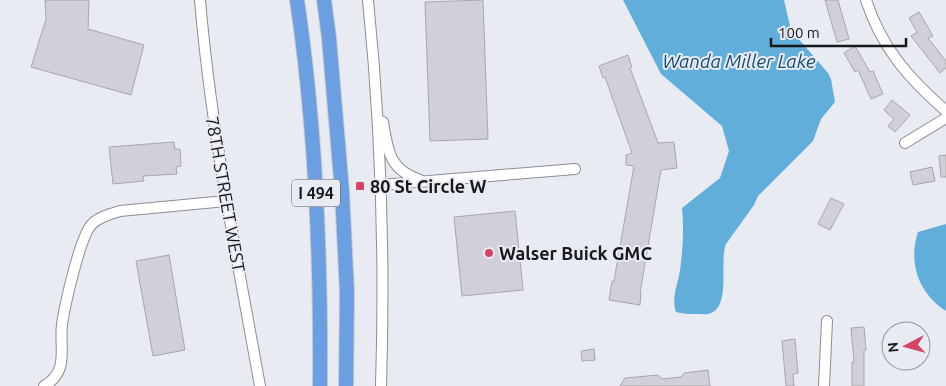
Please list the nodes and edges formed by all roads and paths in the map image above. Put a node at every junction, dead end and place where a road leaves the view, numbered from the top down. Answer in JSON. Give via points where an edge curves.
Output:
{"nodes":[{"id":1,"x":200,"y":0,"type":"edge"},
{"id":2,"x":297,"y":0,"type":"edge"},
{"id":3,"x":324,"y":0,"type":"edge"},
{"id":4,"x":368,"y":0,"type":"edge"},
{"id":5,"x":866,"y":0,"type":"edge"},
{"id":6,"x":375,"y":75,"type":"junction"},
{"id":7,"x":946,"y":111,"type":"edge"},
{"id":8,"x":946,"y":118,"type":"edge"},
{"id":9,"x":905,"y":142,"type":"dead end"},
{"id":10,"x":574,"y":169,"type":"dead end"},
{"id":11,"x":424,"y":181,"type":"junction"},
{"id":12,"x":381,"y":185,"type":"junction"},
{"id":13,"x":226,"y":201,"type":"junction"},
{"id":14,"x":827,"y":321,"type":"dead end"},
{"id":15,"x":44,"y":386,"type":"edge"},
{"id":16,"x":260,"y":386,"type":"edge"},
{"id":17,"x":320,"y":386,"type":"edge"},
{"id":18,"x":346,"y":386,"type":"edge"},
{"id":19,"x":380,"y":386,"type":"edge"},
{"id":20,"x":824,"y":386,"type":"edge"}],
"edges":[{"from":1,"to":13,"type":"street","name":"78TH STREET WEST","via":[[208,90]]},
{"from":2,"to":17,"type":"highway","number":"I 494","via":[[313,141],[318,224]]},
{"from":3,"to":18,"type":"highway","number":"I 494","via":[[342,191]]},
{"from":4,"to":6,"type":"street"},
{"from":5,"to":7,"type":"street","via":[[876,27],[895,58],[916,85]]},
{"from":6,"to":11,"type":"street","via":[[388,154],[400,171]]},
{"from":6,"to":12,"type":"street"},
{"from":8,"to":9,"type":"street"},
{"from":10,"to":11,"type":"street"},
{"from":11,"to":12,"type":"street"},
{"from":12,"to":19,"type":"street"},
{"from":13,"to":15,"type":"street","via":[[120,211],[92,224],[81,246],[62,326],[61,368],[53,381]]},
{"from":13,"to":16,"type":"street","name":"78TH STREET WEST"},
{"from":14,"to":20,"type":"street"}]}
